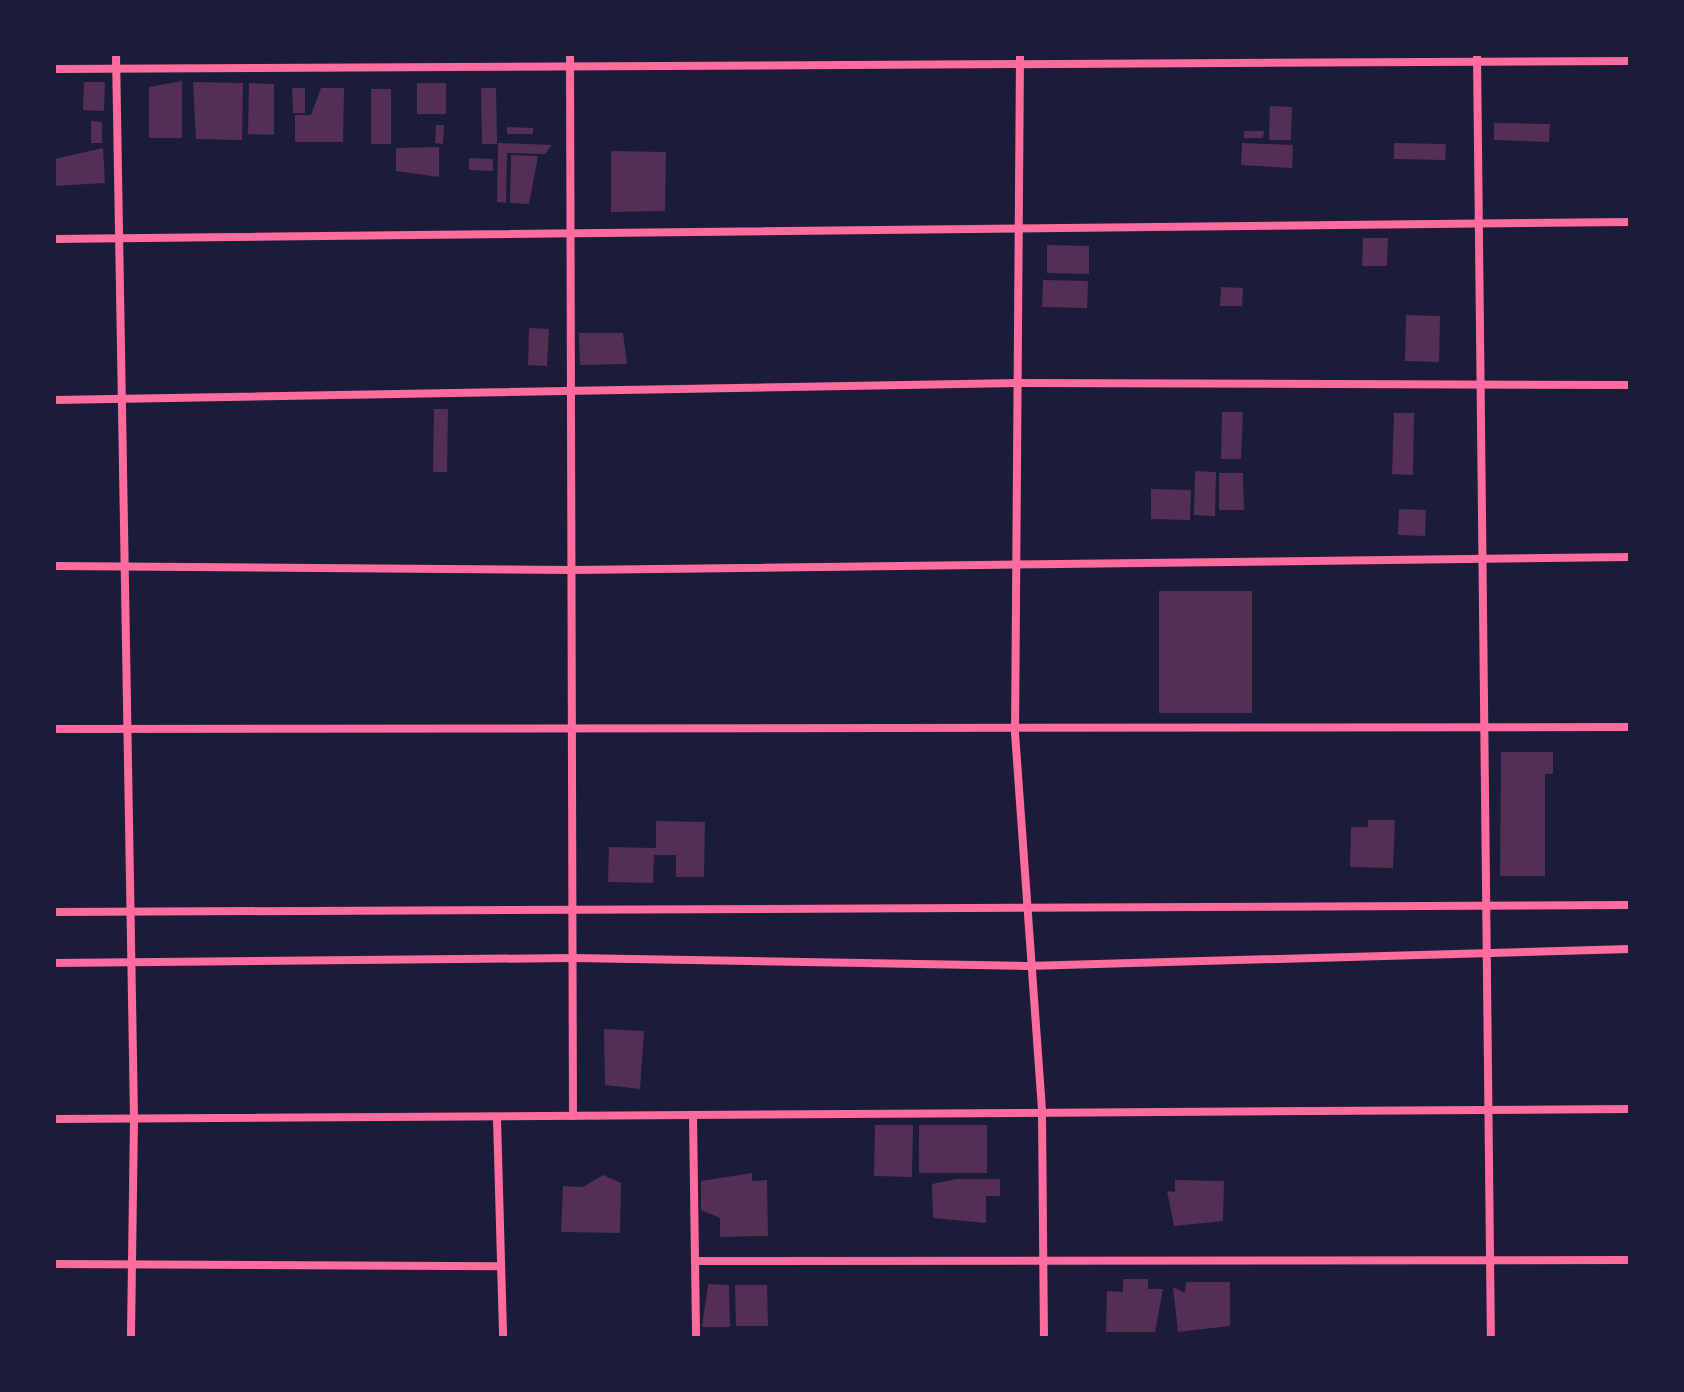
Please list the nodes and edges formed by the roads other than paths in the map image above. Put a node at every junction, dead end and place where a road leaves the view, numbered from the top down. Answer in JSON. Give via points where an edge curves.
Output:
{"nodes":[{"id":1,"x":116,"y":54,"type":"edge"},
{"id":2,"x":1020,"y":56,"type":"edge"},
{"id":3,"x":1477,"y":58,"type":"edge"},
{"id":4,"x":570,"y":59,"type":"edge"},
{"id":5,"x":1630,"y":61,"type":"edge"},
{"id":6,"x":54,"y":69,"type":"edge"},
{"id":7,"x":115,"y":70,"type":"junction"},
{"id":8,"x":1478,"y":222,"type":"junction"},
{"id":9,"x":1630,"y":222,"type":"edge"},
{"id":10,"x":1024,"y":223,"type":"junction"},
{"id":11,"x":571,"y":228,"type":"junction"},
{"id":12,"x":54,"y":239,"type":"edge"},
{"id":13,"x":120,"y":239,"type":"junction"},
{"id":14,"x":1020,"y":383,"type":"junction"},
{"id":15,"x":1480,"y":384,"type":"junction"},
{"id":16,"x":1630,"y":385,"type":"edge"},
{"id":17,"x":571,"y":391,"type":"junction"},
{"id":18,"x":120,"y":399,"type":"junction"},
{"id":19,"x":54,"y":400,"type":"edge"},
{"id":20,"x":1630,"y":557,"type":"edge"},
{"id":21,"x":1482,"y":559,"type":"junction"},
{"id":22,"x":54,"y":566,"type":"edge"},
{"id":23,"x":123,"y":566,"type":"junction"},
{"id":24,"x":1021,"y":567,"type":"junction"},
{"id":25,"x":572,"y":570,"type":"junction"},
{"id":26,"x":1630,"y":727,"type":"edge"},
{"id":27,"x":1484,"y":728,"type":"junction"},
{"id":28,"x":54,"y":729,"type":"edge"},
{"id":29,"x":123,"y":729,"type":"junction"},
{"id":30,"x":572,"y":730,"type":"junction"},
{"id":31,"x":1015,"y":733,"type":"junction"},
{"id":32,"x":1025,"y":903,"type":"junction"},
{"id":33,"x":1630,"y":905,"type":"edge"},
{"id":34,"x":1486,"y":906,"type":"junction"},
{"id":35,"x":54,"y":912,"type":"edge"},
{"id":36,"x":573,"y":912,"type":"junction"},
{"id":37,"x":126,"y":913,"type":"junction"},
{"id":38,"x":1630,"y":949,"type":"edge"},
{"id":39,"x":1487,"y":950,"type":"junction"},
{"id":40,"x":573,"y":958,"type":"junction"},
{"id":41,"x":126,"y":962,"type":"junction"},
{"id":42,"x":54,"y":963,"type":"edge"},
{"id":43,"x":1027,"y":966,"type":"junction"},
{"id":44,"x":1630,"y":1109,"type":"edge"},
{"id":45,"x":1489,"y":1110,"type":"junction"},
{"id":46,"x":1042,"y":1114,"type":"junction"},
{"id":47,"x":573,"y":1116,"type":"junction"},
{"id":48,"x":693,"y":1116,"type":"junction"},
{"id":49,"x":497,"y":1118,"type":"junction"},
{"id":50,"x":54,"y":1119,"type":"edge"},
{"id":51,"x":134,"y":1119,"type":"junction"},
{"id":52,"x":1043,"y":1260,"type":"junction"},
{"id":53,"x":1490,"y":1260,"type":"junction"},
{"id":54,"x":1630,"y":1260,"type":"edge"},
{"id":55,"x":695,"y":1261,"type":"junction"},
{"id":56,"x":127,"y":1263,"type":"junction"},
{"id":57,"x":54,"y":1264,"type":"edge"},
{"id":58,"x":501,"y":1266,"type":"junction"},
{"id":59,"x":131,"y":1338,"type":"edge"},
{"id":60,"x":503,"y":1338,"type":"edge"},
{"id":61,"x":696,"y":1338,"type":"edge"},
{"id":62,"x":1044,"y":1338,"type":"edge"},
{"id":63,"x":1491,"y":1338,"type":"edge"}],
"edges":[{"from":1,"to":7,"type":"street"},
{"from":2,"to":3,"type":"street"},
{"from":2,"to":4,"type":"street"},
{"from":2,"to":10,"type":"street"},
{"from":3,"to":5,"type":"street"},
{"from":3,"to":8,"type":"street"},
{"from":4,"to":7,"type":"street"},
{"from":4,"to":11,"type":"street"},
{"from":6,"to":7,"type":"street"},
{"from":7,"to":13,"type":"street"},
{"from":8,"to":9,"type":"street"},
{"from":8,"to":10,"type":"street"},
{"from":8,"to":15,"type":"street"},
{"from":10,"to":11,"type":"street"},
{"from":10,"to":14,"type":"street"},
{"from":11,"to":13,"type":"street"},
{"from":11,"to":17,"type":"street"},
{"from":12,"to":13,"type":"street"},
{"from":13,"to":18,"type":"street"},
{"from":14,"to":15,"type":"street"},
{"from":14,"to":17,"type":"street"},
{"from":14,"to":24,"type":"street"},
{"from":15,"to":16,"type":"street"},
{"from":15,"to":21,"type":"street"},
{"from":17,"to":18,"type":"street"},
{"from":17,"to":25,"type":"street"},
{"from":18,"to":19,"type":"street"},
{"from":18,"to":23,"type":"street"},
{"from":20,"to":21,"type":"street"},
{"from":21,"to":24,"type":"street"},
{"from":21,"to":27,"type":"street"},
{"from":22,"to":23,"type":"street"},
{"from":23,"to":25,"type":"street"},
{"from":23,"to":29,"type":"street"},
{"from":24,"to":25,"type":"street"},
{"from":24,"to":31,"type":"street"},
{"from":25,"to":30,"type":"street"},
{"from":26,"to":27,"type":"street"},
{"from":27,"to":31,"type":"street"},
{"from":27,"to":34,"type":"street"},
{"from":28,"to":29,"type":"street"},
{"from":29,"to":30,"type":"street"},
{"from":29,"to":37,"type":"street"},
{"from":30,"to":31,"type":"street"},
{"from":30,"to":36,"type":"street"},
{"from":31,"to":32,"type":"street"},
{"from":32,"to":34,"type":"street"},
{"from":32,"to":36,"type":"street"},
{"from":32,"to":43,"type":"street"},
{"from":33,"to":34,"type":"street"},
{"from":34,"to":39,"type":"street"},
{"from":35,"to":37,"type":"street"},
{"from":36,"to":37,"type":"street"},
{"from":36,"to":40,"type":"street"},
{"from":37,"to":41,"type":"street"},
{"from":38,"to":39,"type":"street"},
{"from":39,"to":43,"type":"street"},
{"from":39,"to":45,"type":"street"},
{"from":40,"to":41,"type":"street"},
{"from":40,"to":43,"type":"street"},
{"from":40,"to":47,"type":"street"},
{"from":41,"to":42,"type":"street"},
{"from":41,"to":51,"type":"street"},
{"from":43,"to":46,"type":"street"},
{"from":44,"to":45,"type":"street"},
{"from":45,"to":46,"type":"street"},
{"from":45,"to":53,"type":"street"},
{"from":46,"to":48,"type":"street"},
{"from":46,"to":52,"type":"street"},
{"from":47,"to":48,"type":"street"},
{"from":47,"to":49,"type":"street"},
{"from":48,"to":55,"type":"street"},
{"from":49,"to":51,"type":"street"},
{"from":49,"to":58,"type":"street"},
{"from":50,"to":51,"type":"street"},
{"from":51,"to":56,"type":"street"},
{"from":52,"to":53,"type":"street"},
{"from":52,"to":55,"type":"street"},
{"from":52,"to":62,"type":"street"},
{"from":53,"to":54,"type":"street"},
{"from":53,"to":63,"type":"street"},
{"from":55,"to":61,"type":"street"},
{"from":56,"to":57,"type":"street"},
{"from":56,"to":58,"type":"street"},
{"from":56,"to":59,"type":"street"},
{"from":58,"to":60,"type":"street"}]}
